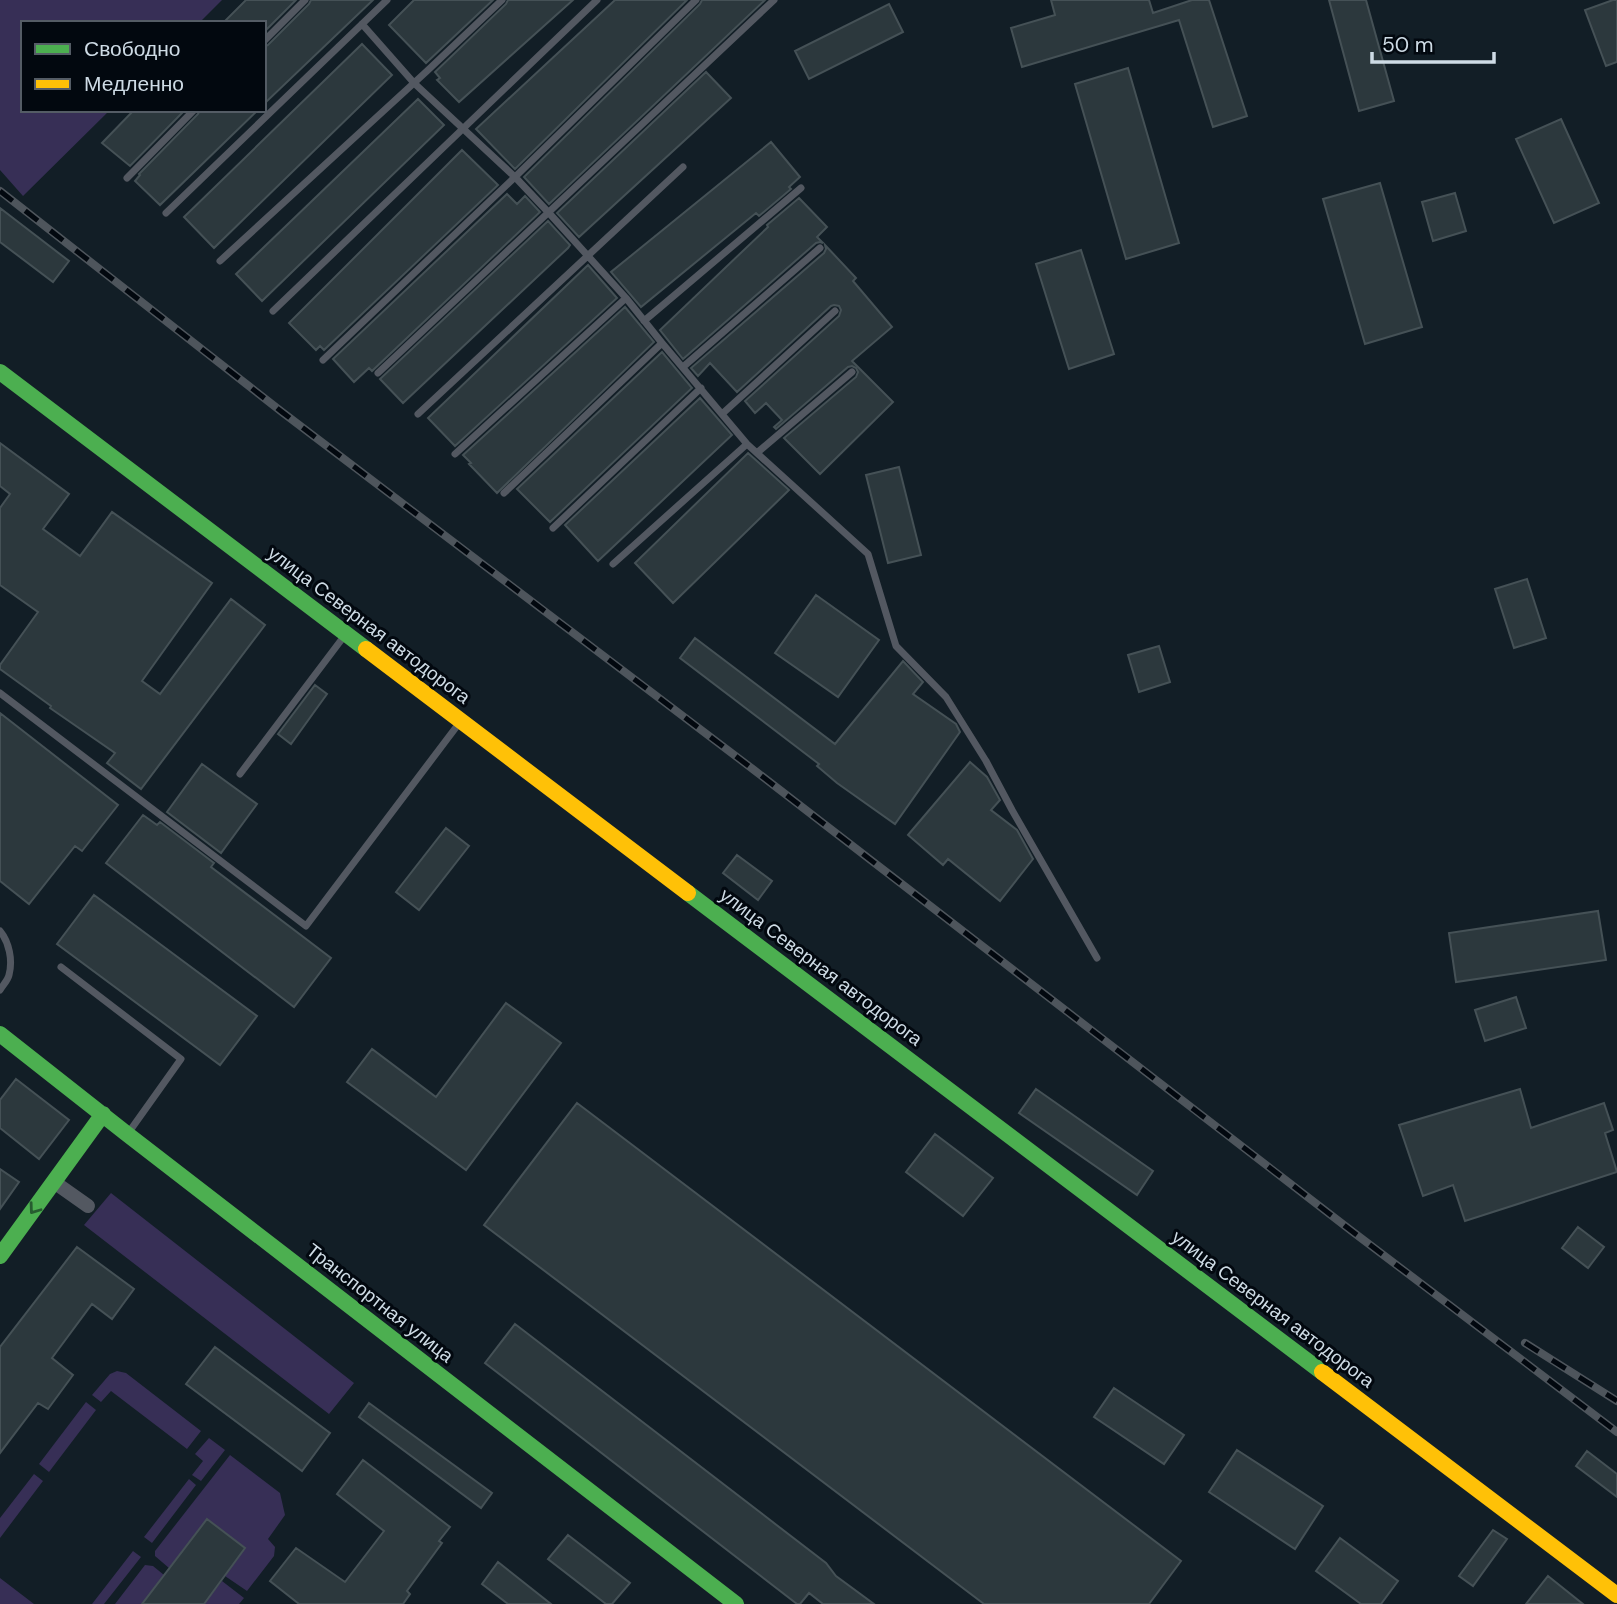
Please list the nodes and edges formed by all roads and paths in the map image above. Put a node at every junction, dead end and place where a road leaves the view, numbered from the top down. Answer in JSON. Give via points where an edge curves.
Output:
{"nodes":[{"id":1,"x":305,"y":0,"type":"edge"},
{"id":2,"x":387,"y":0,"type":"edge"},
{"id":3,"x":502,"y":0,"type":"edge"},
{"id":4,"x":597,"y":0,"type":"edge"},
{"id":5,"x":696,"y":0,"type":"edge"},
{"id":6,"x":774,"y":0,"type":"edge"},
{"id":7,"x":362,"y":24,"type":"junction"},
{"id":8,"x":266,"y":39,"type":"edge"},
{"id":9,"x":414,"y":83,"type":"junction"},
{"id":10,"x":192,"y":112,"type":"edge"},
{"id":11,"x":463,"y":130,"type":"junction"},
{"id":12,"x":683,"y":167,"type":"dead end"},
{"id":13,"x":515,"y":177,"type":"junction"},
{"id":14,"x":127,"y":178,"type":"dead end"},
{"id":15,"x":801,"y":188,"type":"dead end"},
{"id":16,"x":549,"y":212,"type":"junction"},
{"id":17,"x":166,"y":213,"type":"dead end"},
{"id":18,"x":820,"y":248,"type":"dead end"},
{"id":19,"x":588,"y":256,"type":"junction"},
{"id":20,"x":220,"y":261,"type":"dead end"},
{"id":21,"x":626,"y":298,"type":"junction"},
{"id":22,"x":273,"y":311,"type":"dead end"},
{"id":23,"x":835,"y":311,"type":"dead end"},
{"id":24,"x":644,"y":321,"type":"junction"},
{"id":25,"x":662,"y":343,"type":"junction"},
{"id":26,"x":323,"y":360,"type":"dead end"},
{"id":27,"x":683,"y":367,"type":"junction"},
{"id":28,"x":0,"y":372,"type":"edge"},
{"id":29,"x":852,"y":372,"type":"dead end"},
{"id":30,"x":378,"y":373,"type":"dead end"},
{"id":31,"x":701,"y":388,"type":"junction"},
{"id":32,"x":418,"y":414,"type":"dead end"},
{"id":33,"x":722,"y":414,"type":"junction"},
{"id":34,"x":747,"y":443,"type":"junction"},
{"id":35,"x":758,"y":452,"type":"junction"},
{"id":36,"x":455,"y":454,"type":"dead end"},
{"id":37,"x":504,"y":494,"type":"dead end"},
{"id":38,"x":553,"y":528,"type":"dead end"},
{"id":39,"x":613,"y":564,"type":"dead end"},
{"id":40,"x":346,"y":634,"type":"junction"},
{"id":41,"x":0,"y":694,"type":"edge"},
{"id":42,"x":460,"y":720,"type":"junction"},
{"id":43,"x":240,"y":774,"type":"dead end"},
{"id":44,"x":0,"y":931,"type":"edge"},
{"id":45,"x":1097,"y":958,"type":"dead end"},
{"id":46,"x":61,"y":967,"type":"dead end"},
{"id":47,"x":0,"y":990,"type":"edge"},
{"id":48,"x":0,"y":1034,"type":"edge"},
{"id":49,"x":103,"y":1114,"type":"junction"},
{"id":50,"x":127,"y":1134,"type":"junction"},
{"id":51,"x":54,"y":1182,"type":"junction"},
{"id":52,"x":88,"y":1206,"type":"dead end"},
{"id":53,"x":0,"y":1256,"type":"edge"},
{"id":54,"x":1617,"y":1595,"type":"edge"},
{"id":55,"x":736,"y":1604,"type":"edge"}],
"edges":[{"from":1,"to":8,"type":"lane"},
{"from":2,"to":7,"type":"lane"},
{"from":3,"to":9,"type":"lane"},
{"from":4,"to":11,"type":"lane"},
{"from":5,"to":13,"type":"lane"},
{"from":6,"to":16,"type":"lane"},
{"from":7,"to":9,"type":"lane"},
{"from":7,"to":17,"type":"lane"},
{"from":9,"to":11,"type":"lane"},
{"from":9,"to":20,"type":"lane"},
{"from":10,"to":14,"type":"lane"},
{"from":11,"to":13,"type":"lane"},
{"from":11,"to":22,"type":"lane"},
{"from":12,"to":19,"type":"lane"},
{"from":13,"to":16,"type":"lane"},
{"from":13,"to":26,"type":"lane"},
{"from":15,"to":24,"type":"lane"},
{"from":16,"to":19,"type":"lane"},
{"from":16,"to":30,"type":"lane"},
{"from":18,"to":27,"type":"lane"},
{"from":19,"to":21,"type":"lane"},
{"from":19,"to":32,"type":"lane"},
{"from":21,"to":24,"type":"lane"},
{"from":21,"to":36,"type":"lane"},
{"from":23,"to":33,"type":"lane"},
{"from":24,"to":25,"type":"lane"},
{"from":25,"to":27,"type":"lane"},
{"from":25,"to":37,"type":"lane"},
{"from":27,"to":31,"type":"lane"},
{"from":28,"to":40,"type":"main road","name":"улица Северная автодорога"},
{"from":29,"to":35,"type":"lane"},
{"from":31,"to":33,"type":"lane"},
{"from":31,"to":38,"type":"lane"},
{"from":33,"to":34,"type":"lane"},
{"from":34,"to":35,"type":"lane"},
{"from":34,"to":39,"type":"lane"},
{"from":35,"to":45,"type":"lane","via":[[869,554],[896,646],[946,697]]},
{"from":40,"to":42,"type":"main road","name":"улица Северная автодорога"},
{"from":40,"to":43,"type":"lane"},
{"from":41,"to":42,"type":"lane","via":[[306,926]]},
{"from":42,"to":54,"type":"main road","name":"улица Северная автодорога"},
{"from":44,"to":47,"type":"lane","via":[[10,952],[9,977]]},
{"from":46,"to":50,"type":"lane","via":[[181,1059]]},
{"from":48,"to":49,"type":"main road","name":"Транспортная улица"},
{"from":49,"to":50,"type":"main road","name":"Транспортная улица"},
{"from":49,"to":51,"type":"main road"},
{"from":50,"to":55,"type":"main road","name":"Транспортная улица"},
{"from":51,"to":52,"type":"street"},
{"from":51,"to":53,"type":"main road","one_way":true}]}
